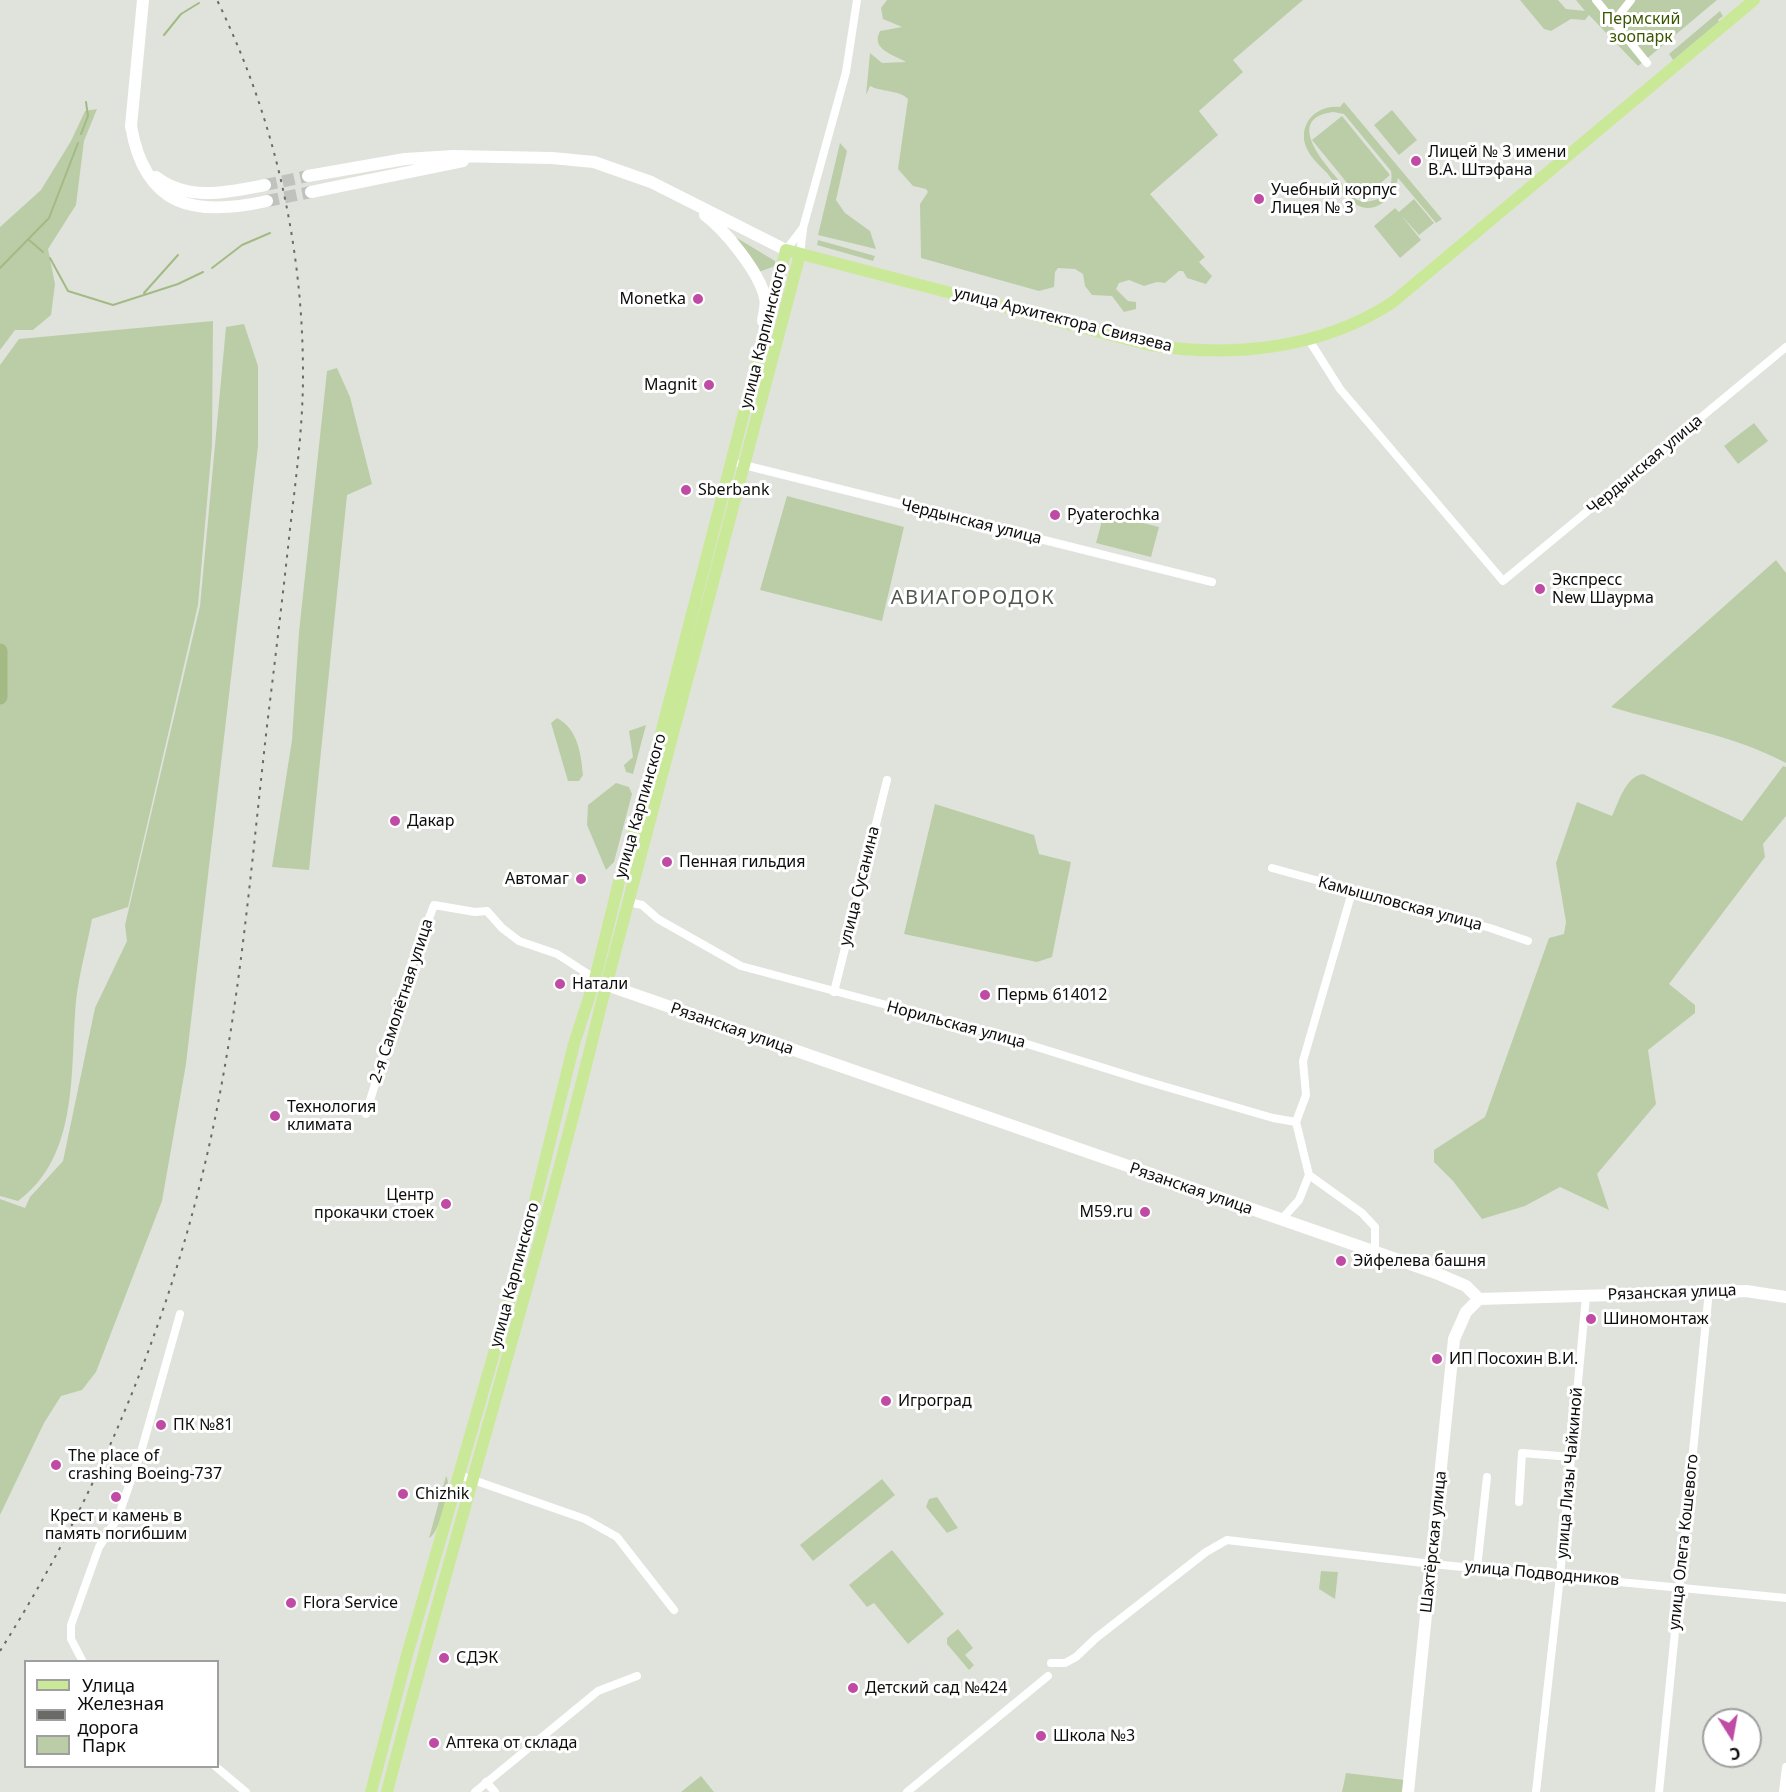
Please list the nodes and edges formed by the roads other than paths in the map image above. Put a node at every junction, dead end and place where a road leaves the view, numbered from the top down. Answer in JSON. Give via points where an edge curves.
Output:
{"nodes":[{"id":1,"x":143,"y":0,"type":"edge"},
{"id":2,"x":851,"y":0,"type":"edge"},
{"id":3,"x":1596,"y":0,"type":"edge"},
{"id":4,"x":1631,"y":0,"type":"edge"},
{"id":5,"x":1754,"y":0,"type":"edge"},
{"id":6,"x":857,"y":5,"type":"edge"},
{"id":7,"x":1619,"y":27,"type":"junction"},
{"id":8,"x":1647,"y":63,"type":"dead end"},
{"id":9,"x":494,"y":156,"type":"junction"},
{"id":10,"x":139,"y":158,"type":"junction"},
{"id":11,"x":308,"y":176,"type":"tunnel mouth"},
{"id":12,"x":265,"y":185,"type":"tunnel mouth"},
{"id":13,"x":311,"y":192,"type":"tunnel mouth"},
{"id":14,"x":267,"y":201,"type":"tunnel mouth"},
{"id":15,"x":688,"y":201,"type":"junction"},
{"id":16,"x":803,"y":228,"type":"junction"},
{"id":17,"x":786,"y":250,"type":"junction"},
{"id":18,"x":800,"y":254,"type":"junction"},
{"id":19,"x":1309,"y":340,"type":"junction"},
{"id":20,"x":762,"y":343,"type":"junction"},
{"id":21,"x":1786,"y":347,"type":"edge"},
{"id":22,"x":731,"y":462,"type":"junction"},
{"id":23,"x":744,"y":465,"type":"junction"},
{"id":24,"x":1212,"y":582,"type":"dead end"},
{"id":25,"x":681,"y":678,"type":"junction"},
{"id":26,"x":673,"y":711,"type":"junction"},
{"id":27,"x":887,"y":780,"type":"dead end"},
{"id":28,"x":1272,"y":868,"type":"dead end"},
{"id":29,"x":1352,"y":892,"type":"junction"},
{"id":30,"x":628,"y":902,"type":"junction"},
{"id":31,"x":1528,"y":941,"type":"dead end"},
{"id":32,"x":601,"y":982,"type":"junction"},
{"id":33,"x":834,"y":992,"type":"junction"},
{"id":34,"x":366,"y":1114,"type":"dead end"},
{"id":35,"x":1296,"y":1122,"type":"junction"},
{"id":36,"x":554,"y":1124,"type":"junction"},
{"id":37,"x":571,"y":1128,"type":"junction"},
{"id":38,"x":1309,"y":1174,"type":"junction"},
{"id":39,"x":1281,"y":1220,"type":"junction"},
{"id":40,"x":1376,"y":1251,"type":"junction"},
{"id":41,"x":1709,"y":1291,"type":"junction"},
{"id":42,"x":1586,"y":1296,"type":"junction"},
{"id":43,"x":1786,"y":1297,"type":"edge"},
{"id":44,"x":1479,"y":1299,"type":"junction"},
{"id":45,"x":180,"y":1314,"type":"dead end"},
{"id":46,"x":1571,"y":1457,"type":"junction"},
{"id":47,"x":459,"y":1475,"type":"junction"},
{"id":48,"x":1487,"y":1477,"type":"dead end"},
{"id":49,"x":472,"y":1479,"type":"junction"},
{"id":50,"x":1519,"y":1502,"type":"dead end"},
{"id":51,"x":1432,"y":1564,"type":"junction"},
{"id":52,"x":1477,"y":1568,"type":"junction"},
{"id":53,"x":1560,"y":1576,"type":"junction"},
{"id":54,"x":1680,"y":1588,"type":"junction"},
{"id":55,"x":1786,"y":1598,"type":"edge"},
{"id":56,"x":422,"y":1604,"type":"junction"},
{"id":57,"x":438,"y":1605,"type":"junction"},
{"id":58,"x":674,"y":1610,"type":"dead end"},
{"id":59,"x":82,"y":1660,"type":"edge"},
{"id":60,"x":1051,"y":1663,"type":"dead end"},
{"id":61,"x":637,"y":1676,"type":"dead end"},
{"id":62,"x":1048,"y":1676,"type":"dead end"},
{"id":63,"x":1786,"y":1767,"type":"edge"},
{"id":64,"x":216,"y":1768,"type":"edge"},
{"id":65,"x":486,"y":1782,"type":"junction"},
{"id":66,"x":246,"y":1792,"type":"edge"},
{"id":67,"x":371,"y":1792,"type":"edge"},
{"id":68,"x":387,"y":1792,"type":"edge"},
{"id":69,"x":475,"y":1792,"type":"edge"},
{"id":70,"x":495,"y":1792,"type":"edge"},
{"id":71,"x":907,"y":1792,"type":"edge"},
{"id":72,"x":1408,"y":1792,"type":"edge"},
{"id":73,"x":1536,"y":1792,"type":"edge"},
{"id":74,"x":1659,"y":1792,"type":"edge"},
{"id":75,"x":1784,"y":1792,"type":"edge"}],
"edges":[{"from":1,"to":10,"type":"main road","via":[[131,126]]},
{"from":2,"to":6,"type":"street","name":"улица Карпинского"},
{"from":3,"to":7,"type":"street"},
{"from":4,"to":7,"type":"street","via":[[1620,14]]},
{"from":5,"to":19,"type":"main road","name":"улица Архитектора Свиязева","via":[[1394,302],[1346,328]]},
{"from":6,"to":16,"type":"street","name":"улица Карпинского","via":[[846,72]]},
{"from":7,"to":8,"type":"street"},
{"from":9,"to":11,"type":"main road","name":"улица Архитектора Свиязева","via":[[405,159]]},
{"from":9,"to":13,"type":"main road","name":"улица Архитектора Свиязева"},
{"from":9,"to":15,"type":"main road","name":"улица Архитектора Свиязева","via":[[594,162],[645,179]]},
{"from":10,"to":12,"type":"main road","via":[[162,181],[183,191],[219,193]]},
{"from":10,"to":14,"type":"main road","via":[[164,192],[194,207],[223,209]]},
{"from":15,"to":17,"type":"main road","name":"улица Архитектора Свиязева"},
{"from":15,"to":20,"type":"main road","via":[[729,237],[763,291],[766,304]]},
{"from":16,"to":17,"type":"street","name":"улица Карпинского"},
{"from":16,"to":18,"type":"street"},
{"from":17,"to":18,"type":"main road","name":"улица Архитектора Свиязева"},
{"from":17,"to":20,"type":"main road","name":"улица Карпинского"},
{"from":18,"to":19,"type":"main road","name":"улица Архитектора Свиязева","via":[[1159,346],[1231,350]]},
{"from":18,"to":23,"type":"main road","name":"улица Карпинского"},
{"from":19,"to":21,"type":"street","name":"Чердынская улица","via":[[1340,389],[1503,581]]},
{"from":20,"to":22,"type":"main road","name":"улица Карпинского"},
{"from":22,"to":23,"type":"street","name":"Чердынская улица"},
{"from":22,"to":25,"type":"main road","name":"улица Карпинского"},
{"from":23,"to":24,"type":"street","name":"Чердынская улица"},
{"from":23,"to":25,"type":"main road","name":"улица Карпинского"},
{"from":25,"to":26,"type":"main road","name":"улица Карпинского"},
{"from":26,"to":30,"type":"main road","name":"улица Карпинского"},
{"from":26,"to":32,"type":"main road","name":"улица Карпинского"},
{"from":27,"to":33,"type":"street","name":"улица Сусанина"},
{"from":28,"to":29,"type":"street","name":"Камышловская улица"},
{"from":29,"to":31,"type":"street","name":"Камышловская улица"},
{"from":29,"to":35,"type":"street","via":[[1303,1061],[1306,1095]]},
{"from":30,"to":32,"type":"main road","name":"улица Карпинского"},
{"from":30,"to":33,"type":"street","name":"Норильская улица","via":[[642,905],[658,919],[741,966]]},
{"from":32,"to":34,"type":"street","name":"2-я Самолётная улица","via":[[557,954],[519,941],[487,910],[475,912],[435,905],[409,971]]},
{"from":32,"to":36,"type":"main road","name":"улица Карпинского","via":[[574,1044]]},
{"from":32,"to":37,"type":"main road","name":"улица Карпинского"},
{"from":32,"to":39,"type":"main road","name":"Рязанская улица"},
{"from":33,"to":35,"type":"street","name":"Норильская улица","via":[[995,1034]]},
{"from":35,"to":38,"type":"street"},
{"from":36,"to":37,"type":"main road","via":[[565,1117]]},
{"from":36,"to":47,"type":"main road","name":"улица Карпинского","via":[[518,1270]]},
{"from":37,"to":49,"type":"main road","name":"улица Карпинского"},
{"from":38,"to":39,"type":"street","via":[[1299,1200]]},
{"from":38,"to":40,"type":"street","via":[[1375,1227]]},
{"from":39,"to":40,"type":"main road","name":"Рязанская улица"},
{"from":40,"to":44,"type":"main road","name":"Рязанская улица","via":[[1466,1286]]},
{"from":41,"to":42,"type":"main road","name":"Рязанская улица"},
{"from":41,"to":43,"type":"main road","name":"Рязанская улица"},
{"from":41,"to":54,"type":"street","name":"улица Олега Кошевого"},
{"from":42,"to":44,"type":"main road","name":"Рязанская улица"},
{"from":42,"to":46,"type":"street","name":"улица Лизы Чайкиной"},
{"from":44,"to":51,"type":"main road","name":"Шахтёрская улица","via":[[1466,1312],[1454,1339]]},
{"from":45,"to":59,"type":"street","via":[[141,1452],[118,1517],[99,1547],[71,1625],[71,1639]]},
{"from":46,"to":50,"type":"street","via":[[1522,1453]]},
{"from":46,"to":53,"type":"street","name":"улица Лизы Чайкиной"},
{"from":47,"to":49,"type":"street"},
{"from":47,"to":56,"type":"main road","name":"улица Карпинского"},
{"from":48,"to":52,"type":"street"},
{"from":49,"to":57,"type":"main road","name":"улица Карпинского"},
{"from":49,"to":58,"type":"street","via":[[585,1519],[617,1537]]},
{"from":51,"to":52,"type":"street","name":"улица Подводников"},
{"from":51,"to":60,"type":"street","name":"улица Подводников","via":[[1227,1540],[1206,1552],[1076,1657],[1065,1663]]},
{"from":51,"to":72,"type":"main road","name":"Шахтёрская улица"},
{"from":52,"to":53,"type":"street","name":"улица Подводников"},
{"from":53,"to":54,"type":"street","name":"улица Подводников"},
{"from":53,"to":73,"type":"street","name":"улица Лизы Чайкиной"},
{"from":54,"to":55,"type":"street","name":"улица Подводников"},
{"from":54,"to":74,"type":"street","name":"улица Олега Кошевого"},
{"from":56,"to":57,"type":"main road","via":[[429,1610]]},
{"from":56,"to":67,"type":"main road","name":"улица Карпинского"},
{"from":57,"to":68,"type":"main road","name":"улица Карпинского"},
{"from":61,"to":65,"type":"street","via":[[598,1691]]},
{"from":62,"to":71,"type":"street"},
{"from":63,"to":75,"type":"street"},
{"from":64,"to":66,"type":"street"},
{"from":65,"to":69,"type":"street"},
{"from":65,"to":70,"type":"street"}]}
